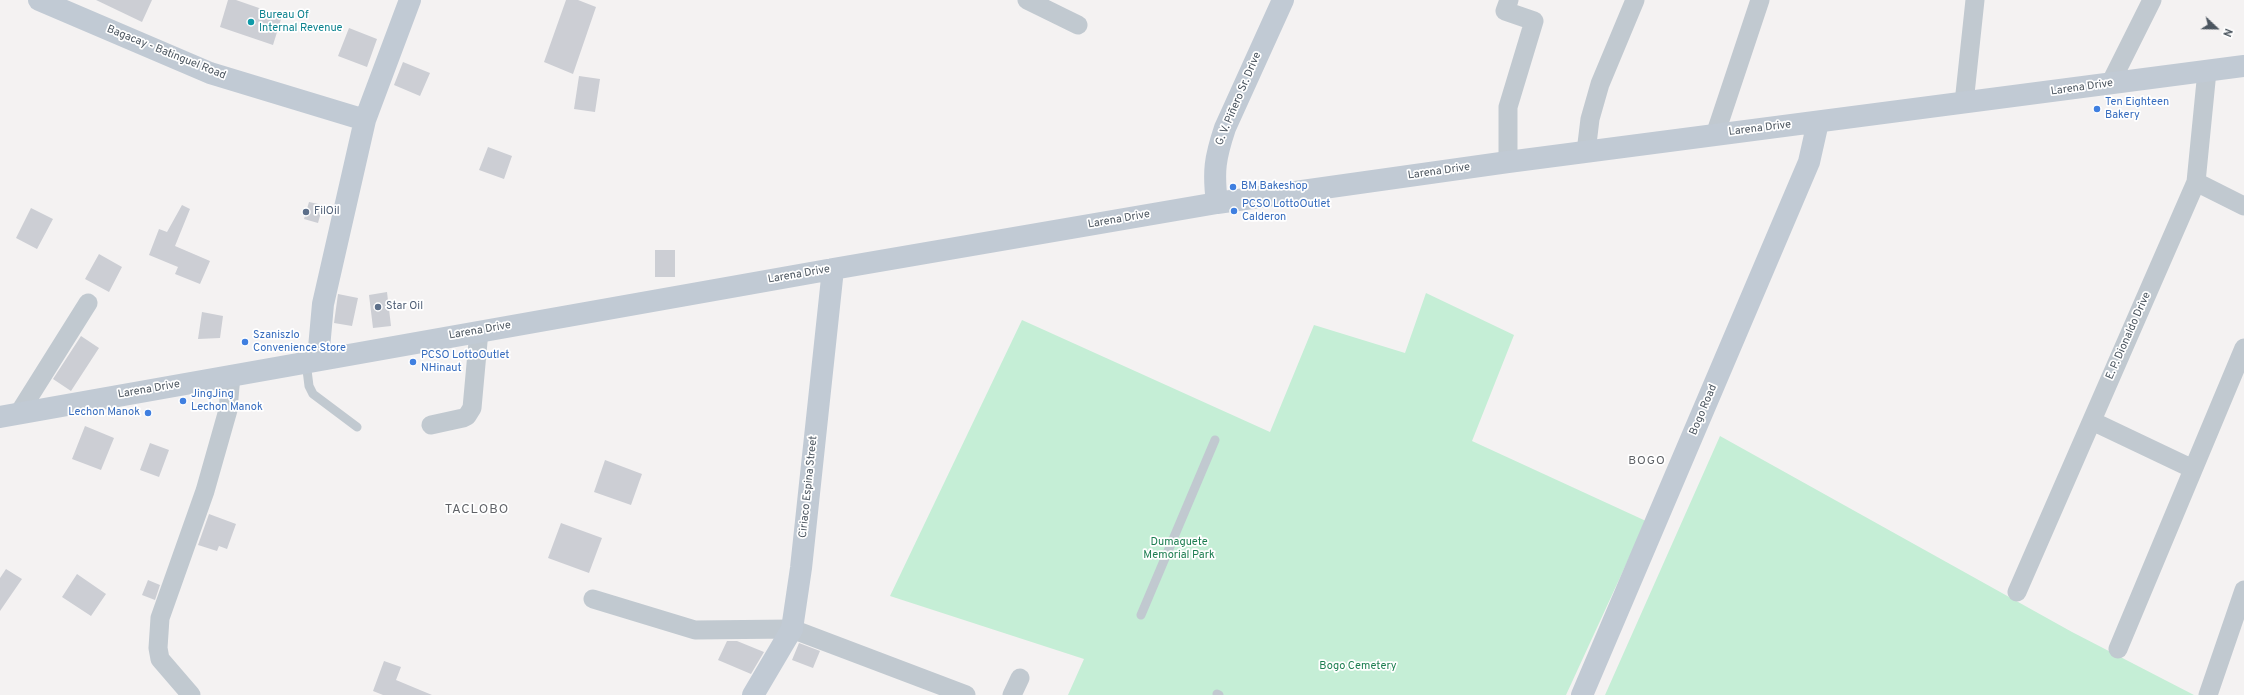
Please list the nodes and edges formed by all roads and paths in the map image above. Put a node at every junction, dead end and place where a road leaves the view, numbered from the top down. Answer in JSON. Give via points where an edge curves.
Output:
{"nodes":[{"id":1,"x":39,"y":0,"type":"edge"},
{"id":2,"x":410,"y":0,"type":"edge"},
{"id":3,"x":1027,"y":0,"type":"edge"},
{"id":4,"x":1284,"y":0,"type":"edge"},
{"id":5,"x":1510,"y":0,"type":"edge"},
{"id":6,"x":1635,"y":0,"type":"edge"},
{"id":7,"x":1760,"y":0,"type":"edge"},
{"id":8,"x":1975,"y":0,"type":"edge"},
{"id":9,"x":2152,"y":0,"type":"edge"},
{"id":10,"x":1078,"y":25,"type":"dead end"},
{"id":11,"x":2244,"y":66,"type":"edge"},
{"id":12,"x":2207,"y":71,"type":"junction"},
{"id":13,"x":2110,"y":84,"type":"junction"},
{"id":14,"x":1964,"y":103,"type":"junction"},
{"id":15,"x":365,"y":120,"type":"junction"},
{"id":16,"x":1818,"y":122,"type":"junction"},
{"id":17,"x":1715,"y":135,"type":"junction"},
{"id":18,"x":1586,"y":152,"type":"junction"},
{"id":19,"x":1508,"y":162,"type":"junction"},
{"id":20,"x":2196,"y":182,"type":"junction"},
{"id":21,"x":1217,"y":203,"type":"junction"},
{"id":22,"x":2244,"y":206,"type":"edge"},
{"id":23,"x":833,"y":269,"type":"junction"},
{"id":24,"x":88,"y":302,"type":"dead end"},
{"id":25,"x":479,"y":331,"type":"junction"},
{"id":26,"x":2244,"y":348,"type":"edge"},
{"id":27,"x":312,"y":361,"type":"junction"},
{"id":28,"x":231,"y":375,"type":"junction"},
{"id":29,"x":9,"y":415,"type":"edge"},
{"id":30,"x":2092,"y":420,"type":"junction"},
{"id":31,"x":431,"y":425,"type":"dead end"},
{"id":32,"x":357,"y":427,"type":"dead end"},
{"id":33,"x":1215,"y":440,"type":"dead end"},
{"id":34,"x":2193,"y":469,"type":"junction"},
{"id":35,"x":2244,"y":590,"type":"edge"},
{"id":36,"x":2017,"y":592,"type":"dead end"},
{"id":37,"x":593,"y":599,"type":"dead end"},
{"id":38,"x":1141,"y":616,"type":"dead end"},
{"id":39,"x":792,"y":629,"type":"junction"},
{"id":40,"x":2118,"y":649,"type":"dead end"},
{"id":41,"x":1020,"y":678,"type":"dead end"},
{"id":42,"x":191,"y":695,"type":"edge"},
{"id":43,"x":753,"y":695,"type":"edge"},
{"id":44,"x":966,"y":695,"type":"edge"},
{"id":45,"x":1012,"y":695,"type":"edge"},
{"id":46,"x":1582,"y":695,"type":"edge"},
{"id":47,"x":2208,"y":695,"type":"edge"}],
"edges":[{"from":1,"to":15,"type":"main road","name":"Bagacay - Batinguel Road","via":[[210,73]]},
{"from":2,"to":15,"type":"main road"},
{"from":3,"to":10,"type":"street"},
{"from":4,"to":21,"type":"main road","name":"G. V. Piñero Sr. Drive","via":[[1218,147],[1214,164]]},
{"from":5,"to":19,"type":"street","via":[[1505,11],[1534,21],[1508,107]]},
{"from":6,"to":18,"type":"street","via":[[1600,84],[1590,119]]},
{"from":7,"to":17,"type":"street"},
{"from":8,"to":14,"type":"street"},
{"from":9,"to":13,"type":"street"},
{"from":11,"to":12,"type":"main road","name":"Larena Drive"},
{"from":12,"to":13,"type":"main road","name":"Larena Drive"},
{"from":12,"to":20,"type":"street","name":"E. P. Dionaldo Drive"},
{"from":13,"to":14,"type":"main road","name":"Larena Drive"},
{"from":14,"to":16,"type":"main road","name":"Larena Drive"},
{"from":15,"to":27,"type":"main road"},
{"from":16,"to":17,"type":"main road","name":"Larena Drive"},
{"from":16,"to":46,"type":"main road","name":"Bogo Road","via":[[1809,162]]},
{"from":17,"to":18,"type":"main road","name":"Larena Drive"},
{"from":18,"to":19,"type":"main road","name":"Larena Drive"},
{"from":19,"to":21,"type":"main road","name":"Larena Drive"},
{"from":20,"to":22,"type":"street"},
{"from":20,"to":30,"type":"street","name":"E. P. Dionaldo Drive"},
{"from":21,"to":23,"type":"main road","name":"Larena Drive"},
{"from":23,"to":25,"type":"main road","name":"Larena Drive"},
{"from":23,"to":39,"type":"main road","name":"Ciriaco Espina Street","via":[[801,568]]},
{"from":24,"to":29,"type":"street"},
{"from":25,"to":27,"type":"main road","name":"Larena Drive"},
{"from":25,"to":31,"type":"street","via":[[472,408],[463,418]]},
{"from":26,"to":34,"type":"street"},
{"from":27,"to":28,"type":"main road","name":"Larena Drive"},
{"from":27,"to":32,"type":"lane","via":[[309,386],[313,394]]},
{"from":28,"to":29,"type":"main road","name":"Larena Drive"},
{"from":28,"to":42,"type":"street","via":[[228,410],[205,491],[160,618],[160,659]]},
{"from":30,"to":34,"type":"street"},
{"from":30,"to":36,"type":"street","name":"E. P. Dionaldo Drive"},
{"from":33,"to":38,"type":"lane"},
{"from":34,"to":40,"type":"street"},
{"from":35,"to":47,"type":"street"},
{"from":37,"to":39,"type":"street","via":[[695,630]]},
{"from":39,"to":43,"type":"main road","name":"Ciriaco Espina Street"},
{"from":39,"to":44,"type":"street"},
{"from":41,"to":45,"type":"street"}]}
